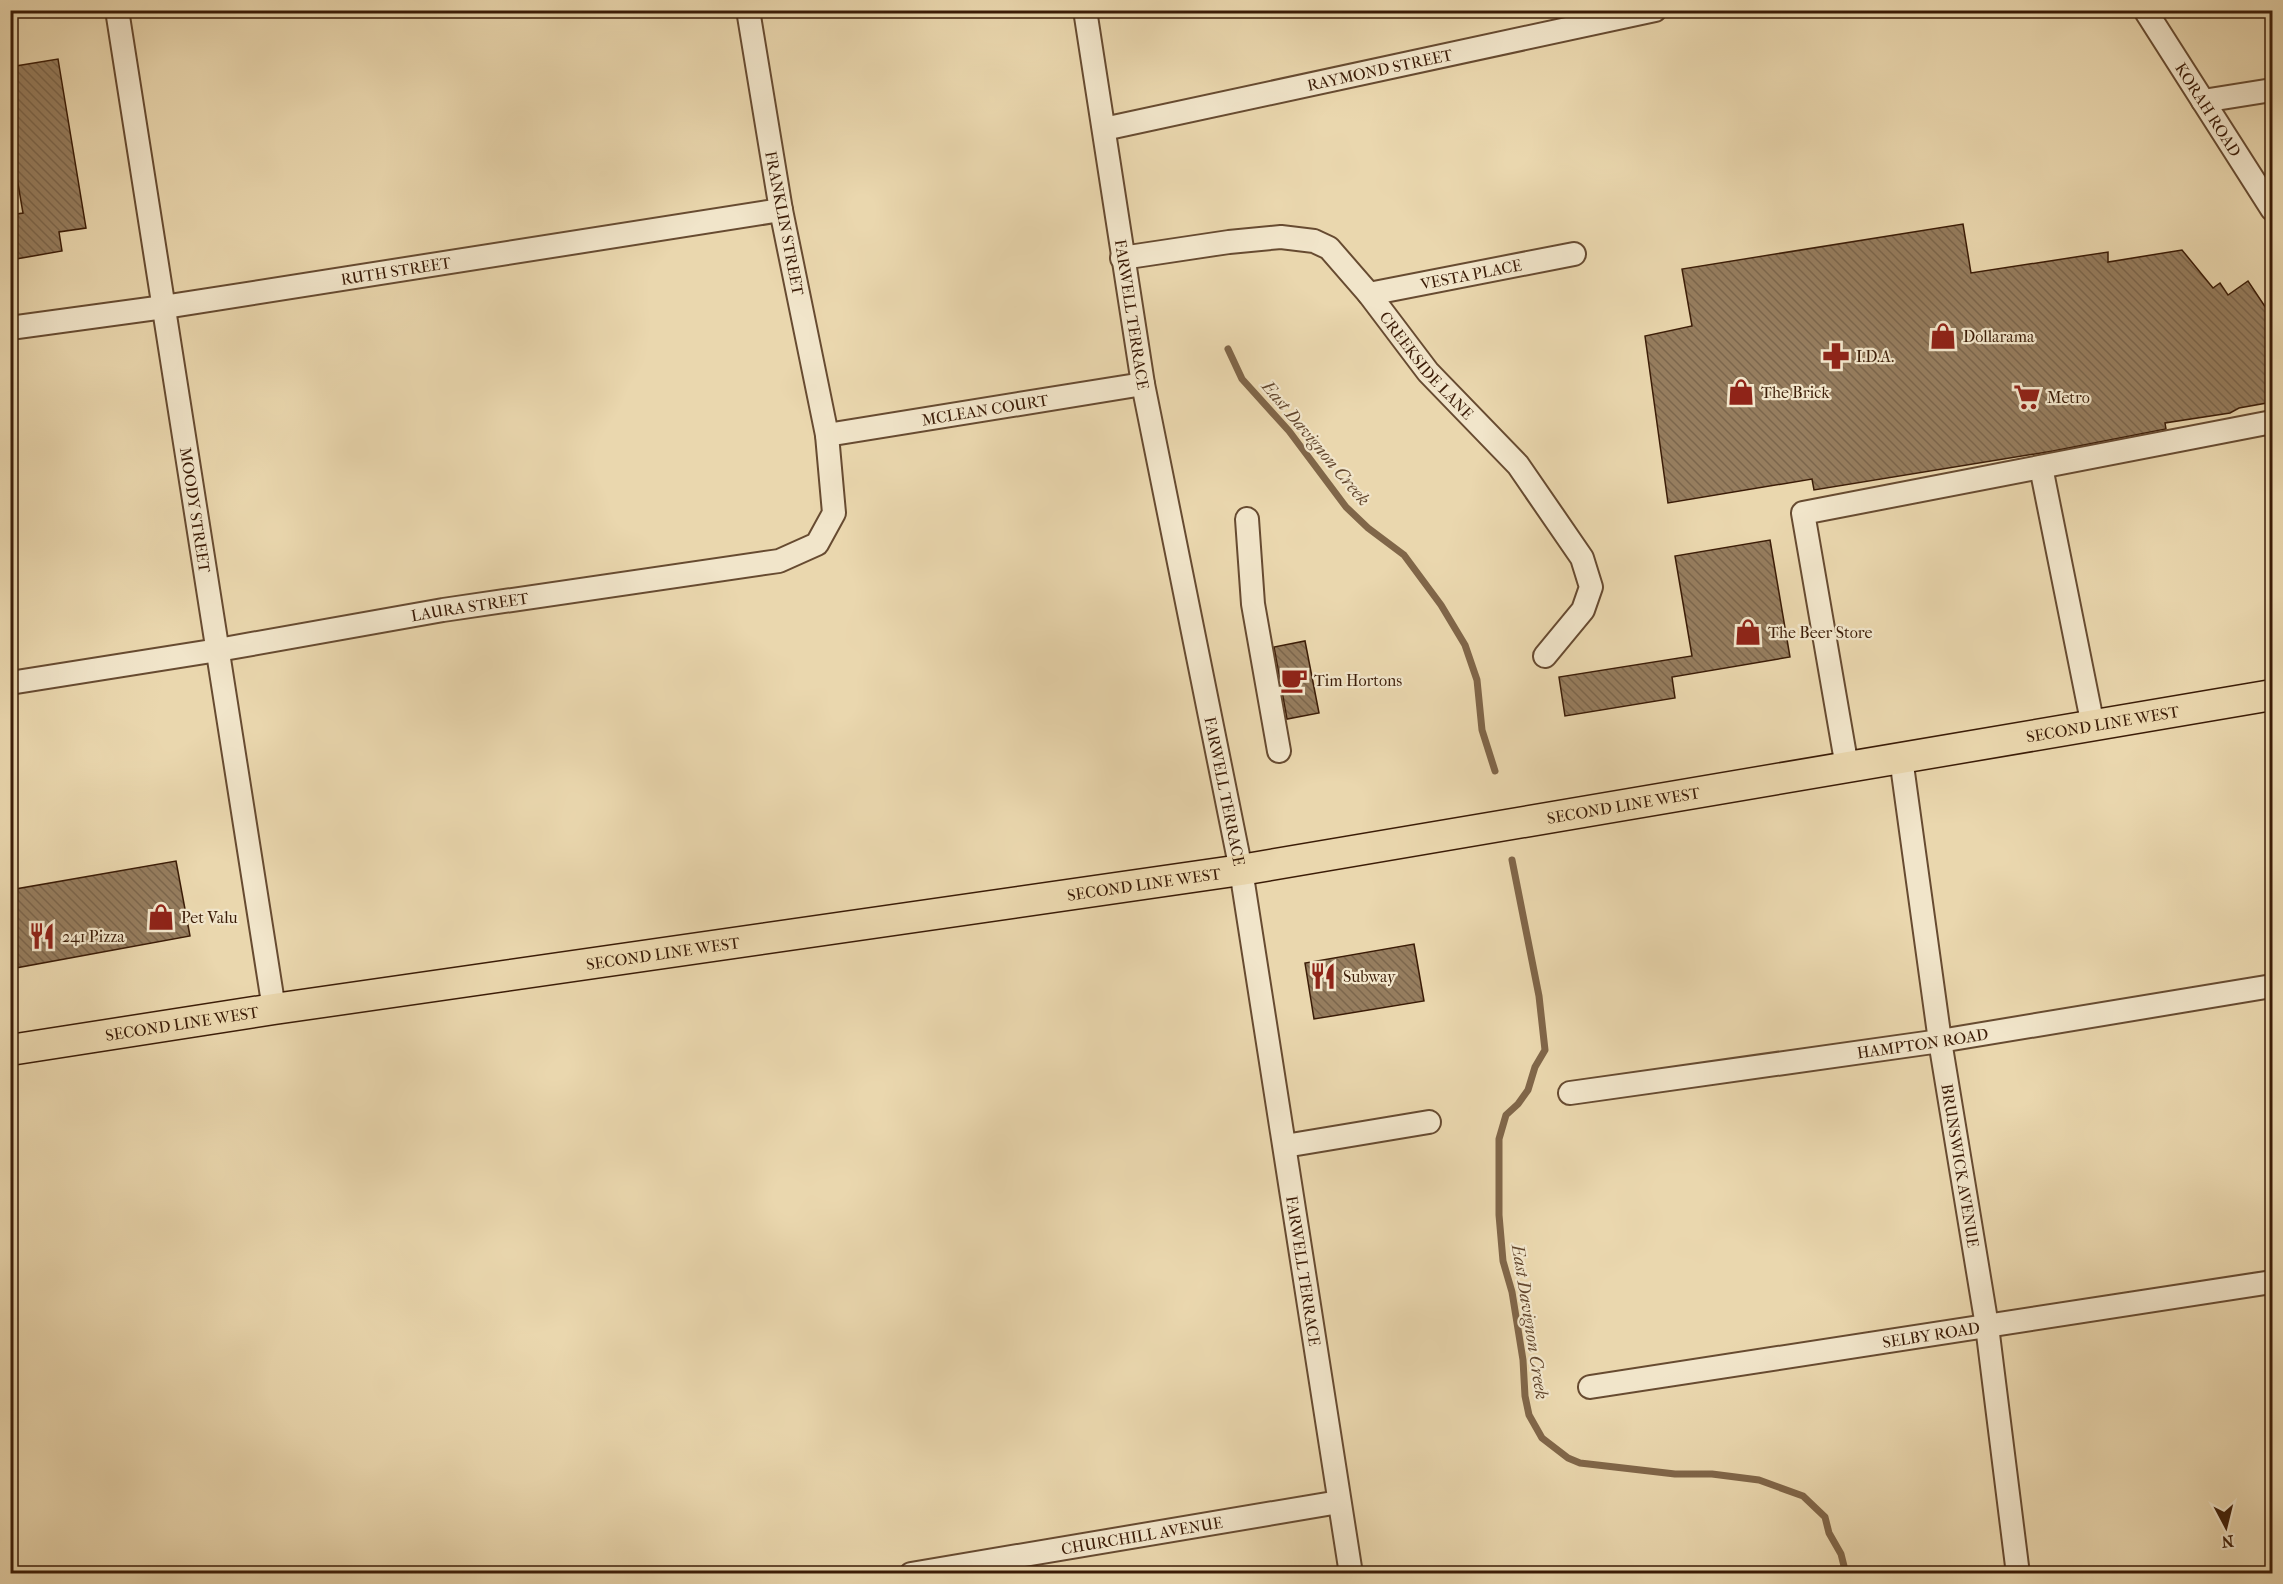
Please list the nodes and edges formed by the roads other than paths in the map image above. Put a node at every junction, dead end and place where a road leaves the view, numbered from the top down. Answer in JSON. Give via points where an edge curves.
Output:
{"nodes":[{"id":1,"x":117,"y":10,"type":"edge"},
{"id":2,"x":748,"y":10,"type":"edge"},
{"id":3,"x":1085,"y":10,"type":"edge"},
{"id":4,"x":1655,"y":10,"type":"edge"},
{"id":5,"x":2145,"y":10,"type":"edge"},
{"id":6,"x":2272,"y":90,"type":"edge"},
{"id":7,"x":2203,"y":101,"type":"junction"},
{"id":8,"x":1104,"y":129,"type":"junction"},
{"id":9,"x":2272,"y":209,"type":"edge"},
{"id":10,"x":781,"y":210,"type":"junction"},
{"id":11,"x":1574,"y":254,"type":"dead end"},
{"id":12,"x":1122,"y":258,"type":"junction"},
{"id":13,"x":1369,"y":294,"type":"junction"},
{"id":14,"x":164,"y":307,"type":"junction"},
{"id":15,"x":10,"y":328,"type":"edge"},
{"id":16,"x":1143,"y":384,"type":"junction"},
{"id":17,"x":2272,"y":422,"type":"edge"},
{"id":18,"x":827,"y":435,"type":"junction"},
{"id":19,"x":2041,"y":467,"type":"junction"},
{"id":20,"x":1247,"y":519,"type":"dead end"},
{"id":21,"x":218,"y":650,"type":"junction"},
{"id":22,"x":1545,"y":656,"type":"dead end"},
{"id":23,"x":10,"y":683,"type":"edge"},
{"id":24,"x":2272,"y":695,"type":"edge"},
{"id":25,"x":2093,"y":726,"type":"junction"},
{"id":26,"x":1279,"y":751,"type":"dead end"},
{"id":27,"x":1901,"y":758,"type":"junction"},
{"id":28,"x":1847,"y":767,"type":"junction"},
{"id":29,"x":1241,"y":870,"type":"junction"},
{"id":30,"x":2272,"y":986,"type":"edge"},
{"id":31,"x":274,"y":1009,"type":"junction"},
{"id":32,"x":1940,"y":1041,"type":"junction"},
{"id":33,"x":10,"y":1050,"type":"edge"},
{"id":34,"x":1570,"y":1093,"type":"dead end"},
{"id":35,"x":1429,"y":1122,"type":"dead end"},
{"id":36,"x":1285,"y":1146,"type":"junction"},
{"id":37,"x":2272,"y":1282,"type":"edge"},
{"id":38,"x":1988,"y":1326,"type":"junction"},
{"id":39,"x":1590,"y":1387,"type":"dead end"},
{"id":40,"x":1338,"y":1502,"type":"junction"},
{"id":41,"x":911,"y":1574,"type":"edge"},
{"id":42,"x":1351,"y":1574,"type":"edge"},
{"id":43,"x":2018,"y":1574,"type":"edge"}],
"edges":[{"from":1,"to":14,"type":"street","name":"MOODY STREET"},
{"from":2,"to":10,"type":"street","name":"FRANKLIN STREET"},
{"from":3,"to":8,"type":"street","name":"FARWELL TERRACE"},
{"from":4,"to":8,"type":"street","name":"RAYMOND STREET"},
{"from":5,"to":7,"type":"street","name":"KORAH ROAD"},
{"from":6,"to":7,"type":"street"},
{"from":7,"to":9,"type":"street","name":"KORAH ROAD"},
{"from":8,"to":12,"type":"street","name":"FARWELL TERRACE"},
{"from":10,"to":14,"type":"street","name":"RUTH STREET"},
{"from":10,"to":18,"type":"street","name":"FRANKLIN STREET"},
{"from":11,"to":13,"type":"street","name":"VESTA PLACE"},
{"from":12,"to":13,"type":"street","name":"CREEKSIDE LANE","via":[[1281,237],[1314,241],[1329,248]]},
{"from":12,"to":16,"type":"street","name":"FARWELL TERRACE"},
{"from":13,"to":22,"type":"street","name":"CREEKSIDE LANE","via":[[1428,372],[1518,465],[1582,558],[1591,587],[1583,610]]},
{"from":14,"to":15,"type":"street","name":"RUTH STREET"},
{"from":14,"to":21,"type":"street","name":"MOODY STREET"},
{"from":16,"to":18,"type":"street","name":"MCLEAN COURT"},
{"from":16,"to":29,"type":"street","name":"FARWELL TERRACE"},
{"from":17,"to":19,"type":"street"},
{"from":18,"to":21,"type":"street","name":"LAURA STREET","via":[[834,513],[817,544],[779,561],[442,610]]},
{"from":19,"to":25,"type":"street"},
{"from":19,"to":28,"type":"street","via":[[1803,513]]},
{"from":20,"to":26,"type":"street","via":[[1253,604]]},
{"from":21,"to":23,"type":"street","name":"LAURA STREET"},
{"from":21,"to":31,"type":"street","name":"MOODY STREET"},
{"from":24,"to":25,"type":"main road","name":"SECOND LINE WEST"},
{"from":25,"to":27,"type":"main road","name":"SECOND LINE WEST"},
{"from":27,"to":28,"type":"main road","name":"SECOND LINE WEST"},
{"from":27,"to":32,"type":"street","name":"BRUNSWICK AVENUE"},
{"from":28,"to":29,"type":"main road","name":"SECOND LINE WEST"},
{"from":29,"to":31,"type":"main road","name":"SECOND LINE WEST"},
{"from":29,"to":36,"type":"street","name":"FARWELL TERRACE"},
{"from":30,"to":32,"type":"street","name":"HAMPTON ROAD"},
{"from":31,"to":33,"type":"main road","name":"SECOND LINE WEST"},
{"from":32,"to":34,"type":"street","name":"HAMPTON ROAD"},
{"from":32,"to":38,"type":"street","name":"BRUNSWICK AVENUE"},
{"from":35,"to":36,"type":"street"},
{"from":36,"to":40,"type":"street","name":"FARWELL TERRACE"},
{"from":37,"to":38,"type":"street","name":"SELBY ROAD"},
{"from":38,"to":39,"type":"street","name":"SELBY ROAD"},
{"from":38,"to":43,"type":"street","name":"BRUNSWICK AVENUE"},
{"from":40,"to":41,"type":"street","name":"CHURCHILL AVENUE"},
{"from":40,"to":42,"type":"street","name":"FARWELL TERRACE"}]}
